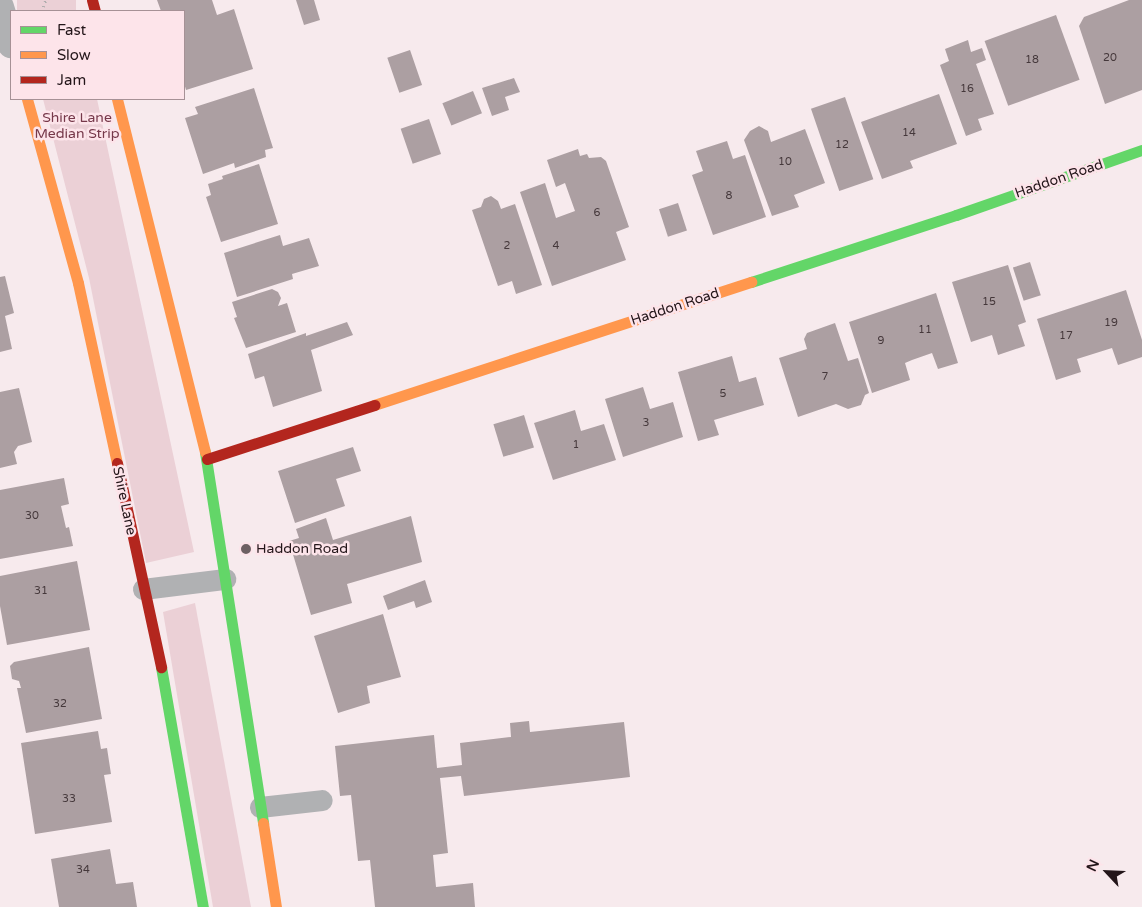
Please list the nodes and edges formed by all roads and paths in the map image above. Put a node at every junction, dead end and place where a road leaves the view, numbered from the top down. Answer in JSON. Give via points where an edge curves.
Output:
{"nodes":[{"id":1,"x":0,"y":6,"type":"edge"},
{"id":2,"x":10,"y":41,"type":"edge"},
{"id":3,"x":27,"y":100,"type":"edge"},
{"id":4,"x":117,"y":100,"type":"edge"},
{"id":5,"x":1142,"y":150,"type":"edge"},
{"id":6,"x":207,"y":459,"type":"junction"},
{"id":7,"x":225,"y":579,"type":"junction"},
{"id":8,"x":143,"y":589,"type":"junction"},
{"id":9,"x":322,"y":800,"type":"dead end"},
{"id":10,"x":260,"y":806,"type":"junction"},
{"id":11,"x":203,"y":907,"type":"edge"},
{"id":12,"x":276,"y":907,"type":"edge"}],
"edges":[{"from":1,"to":2,"type":"street"},
{"from":3,"to":8,"type":"street","name":"Shire Lane","via":[[78,283]]},
{"from":4,"to":6,"type":"street"},
{"from":5,"to":6,"type":"street","name":"Haddon Road","via":[[956,216]]},
{"from":6,"to":7,"type":"street"},
{"from":7,"to":8,"type":"lane"},
{"from":7,"to":10,"type":"street"},
{"from":8,"to":11,"type":"street","name":"Shire Lane","via":[[169,701]]},
{"from":9,"to":10,"type":"lane"},
{"from":10,"to":12,"type":"street"}]}
